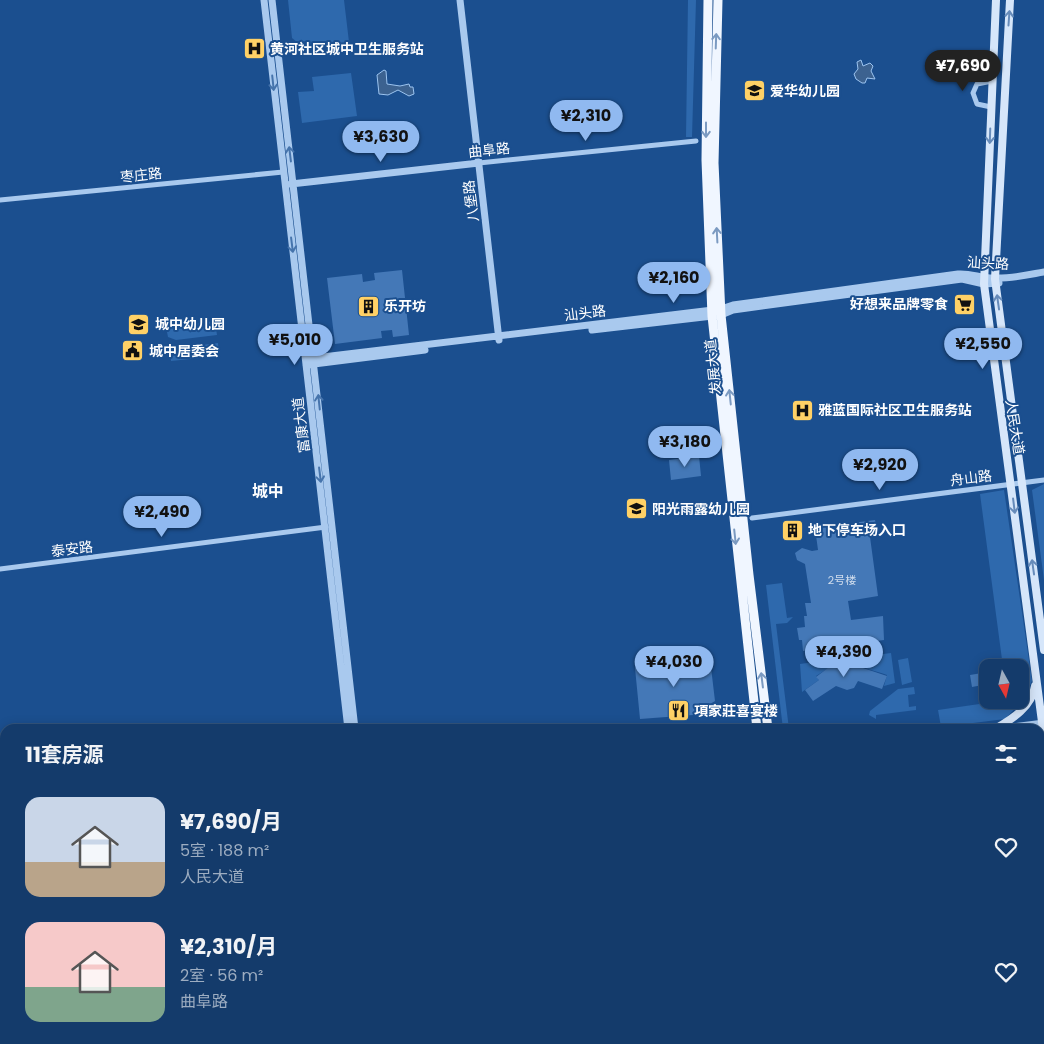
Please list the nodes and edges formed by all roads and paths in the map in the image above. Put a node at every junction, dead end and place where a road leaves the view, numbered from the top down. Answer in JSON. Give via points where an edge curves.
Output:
{"nodes":[{"id":1,"x":264,"y":0,"type":"edge"},
{"id":2,"x":272,"y":0,"type":"edge"},
{"id":3,"x":460,"y":0,"type":"edge"},
{"id":4,"x":708,"y":0,"type":"edge"},
{"id":5,"x":718,"y":0,"type":"edge"},
{"id":6,"x":996,"y":0,"type":"edge"},
{"id":7,"x":1010,"y":0,"type":"edge"},
{"id":8,"x":994,"y":39,"type":"junction"},
{"id":9,"x":1007,"y":39,"type":"junction"},
{"id":10,"x":992,"y":81,"type":"junction"},
{"id":11,"x":991,"y":107,"type":"junction"},
{"id":12,"x":696,"y":141,"type":"dead end"},
{"id":13,"x":479,"y":163,"type":"junction"},
{"id":14,"x":284,"y":172,"type":"junction"},
{"id":15,"x":293,"y":183,"type":"junction"},
{"id":16,"x":285,"y":184,"type":"junction"},
{"id":17,"x":0,"y":200,"type":"edge"},
{"id":18,"x":1044,"y":272,"type":"edge"},
{"id":19,"x":1044,"y":276,"type":"edge"},
{"id":20,"x":984,"y":281,"type":"junction"},
{"id":21,"x":995,"y":281,"type":"junction"},
{"id":22,"x":716,"y":313,"type":"junction"},
{"id":23,"x":499,"y":338,"type":"junction"},
{"id":24,"x":314,"y":361,"type":"junction"},
{"id":25,"x":306,"y":362,"type":"junction"},
{"id":26,"x":1044,"y":480,"type":"edge"},
{"id":27,"x":1022,"y":482,"type":"junction"},
{"id":28,"x":1011,"y":484,"type":"junction"},
{"id":29,"x":752,"y":518,"type":"dead end"},
{"id":30,"x":326,"y":527,"type":"junction"},
{"id":31,"x":0,"y":569,"type":"edge"},
{"id":32,"x":1044,"y":650,"type":"edge"},
{"id":33,"x":1036,"y":677,"type":"junction"},
{"id":34,"x":1043,"y":723,"type":"edge"},
{"id":35,"x":347,"y":724,"type":"edge"},
{"id":36,"x":354,"y":724,"type":"edge"},
{"id":37,"x":757,"y":724,"type":"edge"},
{"id":38,"x":767,"y":724,"type":"edge"},
{"id":39,"x":1004,"y":724,"type":"edge"}],
"edges":[{"from":1,"to":14,"type":"street","name":"富康大道","one_way":true},
{"from":15,"to":2,"type":"street","name":"富康大道","one_way":true},
{"from":3,"to":13,"type":"street","name":"八堡路"},
{"from":4,"to":22,"type":"main road","name":"发展大道","one_way":true,"via":[[706,160]]},
{"from":22,"to":5,"type":"main road","name":"发展大道","one_way":true,"via":[[714,163]]},
{"from":6,"to":8,"type":"main road","name":"人民大道"},
{"from":9,"to":7,"type":"main road","name":"人民大道","one_way":true},
{"from":8,"to":9,"type":"main road"},
{"from":8,"to":10,"type":"main road","name":"人民大道"},
{"from":9,"to":21,"type":"main road","name":"人民大道"},
{"from":10,"to":11,"type":"main road","name":"人民大道"},
{"from":10,"to":11,"type":"street","via":[[977,84],[973,93],[977,104]]},
{"from":11,"to":20,"type":"main road","name":"人民大道","one_way":true},
{"from":12,"to":13,"type":"street","name":"曲阜路"},
{"from":13,"to":15,"type":"street","name":"曲阜路"},
{"from":13,"to":23,"type":"street","name":"八堡路"},
{"from":14,"to":16,"type":"street","name":"富康大道"},
{"from":14,"to":17,"type":"street","name":"枣庄路"},
{"from":15,"to":16,"type":"street","name":"曲阜路"},
{"from":15,"to":24,"type":"street","name":"富康大道"},
{"from":16,"to":25,"type":"street","name":"富康大道","one_way":true},
{"from":18,"to":21,"type":"street","name":"汕头路"},
{"from":19,"to":21,"type":"street","name":"汕头路"},
{"from":20,"to":21,"type":"street","name":"汕头路"},
{"from":20,"to":22,"type":"street","name":"汕头路","via":[[962,279]]},
{"from":20,"to":28,"type":"main road","name":"人民大道"},
{"from":27,"to":21,"type":"main road","name":"人民大道","one_way":true},
{"from":22,"to":23,"type":"street","name":"汕头路"},
{"from":22,"to":37,"type":"main road","name":"发展大道","one_way":true},
{"from":38,"to":22,"type":"main road","name":"发展大道","one_way":true},
{"from":23,"to":24,"type":"street","name":"汕头路"},
{"from":24,"to":25,"type":"street","name":"汕头路"},
{"from":36,"to":24,"type":"street","name":"富康大道","one_way":true},
{"from":25,"to":30,"type":"street","name":"富康大道","one_way":true},
{"from":26,"to":27,"type":"street","name":"舟山路"},
{"from":27,"to":28,"type":"street","name":"舟山路"},
{"from":32,"to":27,"type":"main road","name":"人民大道","one_way":true},
{"from":28,"to":29,"type":"street","name":"舟山路"},
{"from":28,"to":33,"type":"main road","name":"人民大道","one_way":true},
{"from":30,"to":31,"type":"street","name":"泰安路"},
{"from":30,"to":35,"type":"street","name":"富康大道"},
{"from":33,"to":34,"type":"main road","name":"人民大道"},
{"from":33,"to":39,"type":"main road","via":[[1034,692],[1026,706]]}]}
